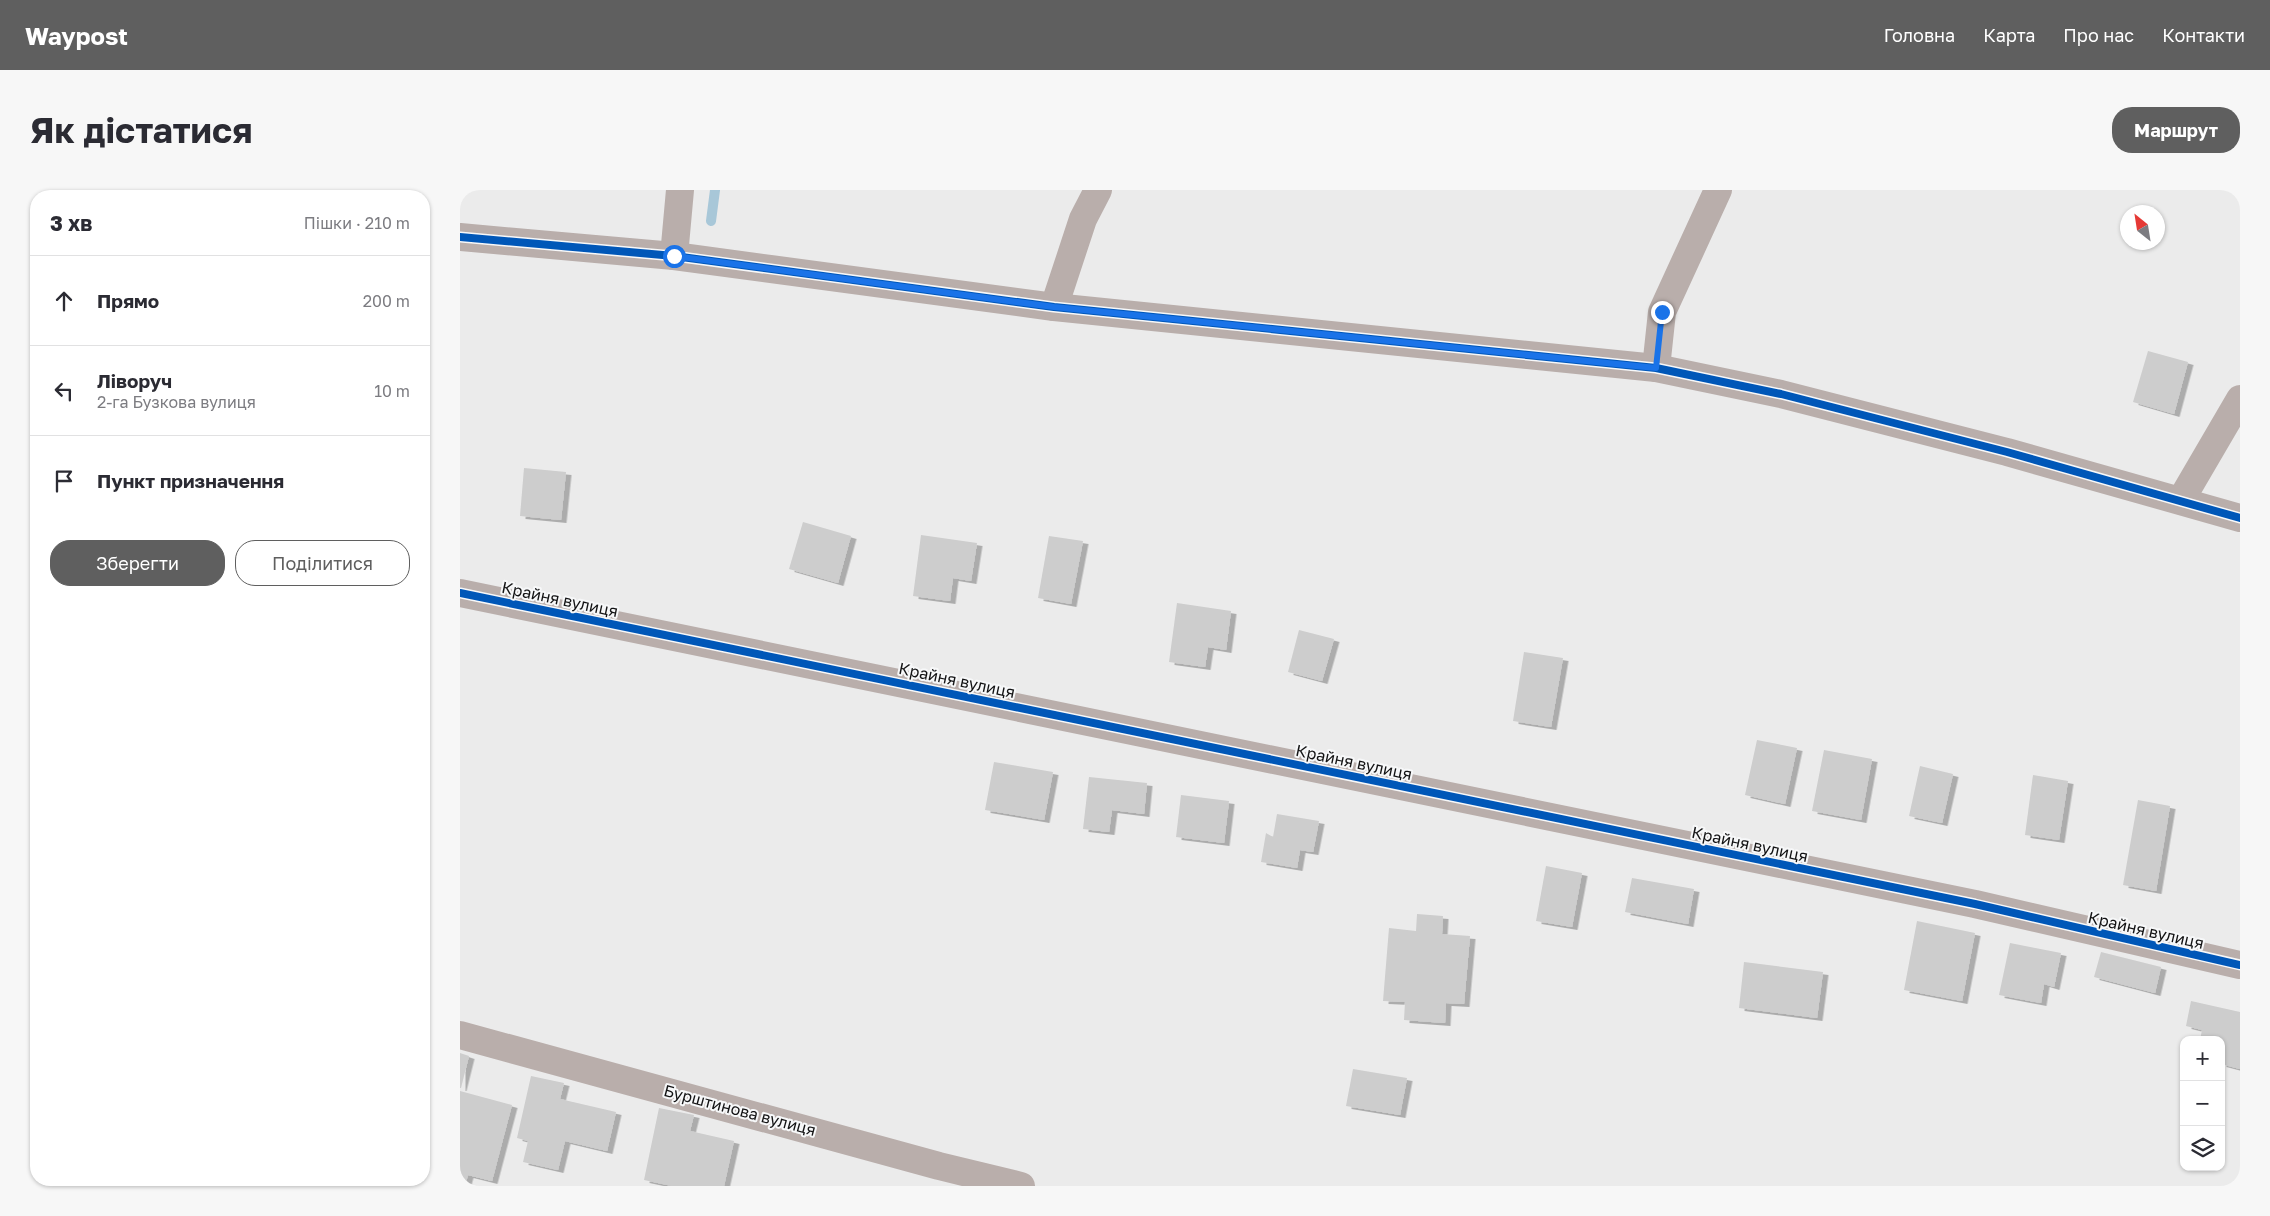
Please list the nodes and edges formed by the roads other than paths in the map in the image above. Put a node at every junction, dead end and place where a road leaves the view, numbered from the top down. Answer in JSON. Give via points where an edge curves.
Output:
{"nodes":[{"id":1,"x":680,"y":190,"type":"edge"},
{"id":2,"x":1098,"y":190,"type":"edge"},
{"id":3,"x":1718,"y":190,"type":"edge"},
{"id":4,"x":460,"y":237,"type":"edge"},
{"id":5,"x":674,"y":256,"type":"junction"},
{"id":6,"x":1054,"y":307,"type":"junction"},
{"id":7,"x":1656,"y":368,"type":"junction"},
{"id":8,"x":2240,"y":399,"type":"edge"},
{"id":9,"x":2181,"y":500,"type":"junction"},
{"id":10,"x":2240,"y":518,"type":"edge"},
{"id":11,"x":460,"y":593,"type":"edge"},
{"id":12,"x":2240,"y":965,"type":"edge"},
{"id":13,"x":460,"y":1035,"type":"edge"},
{"id":14,"x":938,"y":1176,"type":"edge"},
{"id":15,"x":1021,"y":1186,"type":"edge"}],
"edges":[{"from":1,"to":5,"type":"street"},
{"from":2,"to":6,"type":"street","via":[[1083,219]]},
{"from":3,"to":7,"type":"street","via":[[1662,312]]},
{"from":4,"to":5,"type":"street"},
{"from":5,"to":6,"type":"street"},
{"from":6,"to":7,"type":"street"},
{"from":7,"to":9,"type":"street","via":[[1781,394]]},
{"from":8,"to":9,"type":"street"},
{"from":9,"to":10,"type":"street"},
{"from":11,"to":12,"type":"street","name":"Крайня вулиця","via":[[1975,904]]},
{"from":13,"to":14,"type":"street","name":"Бурштинова вулиця"},
{"from":14,"to":15,"type":"street","name":"Бурштинова вулиця"}]}
